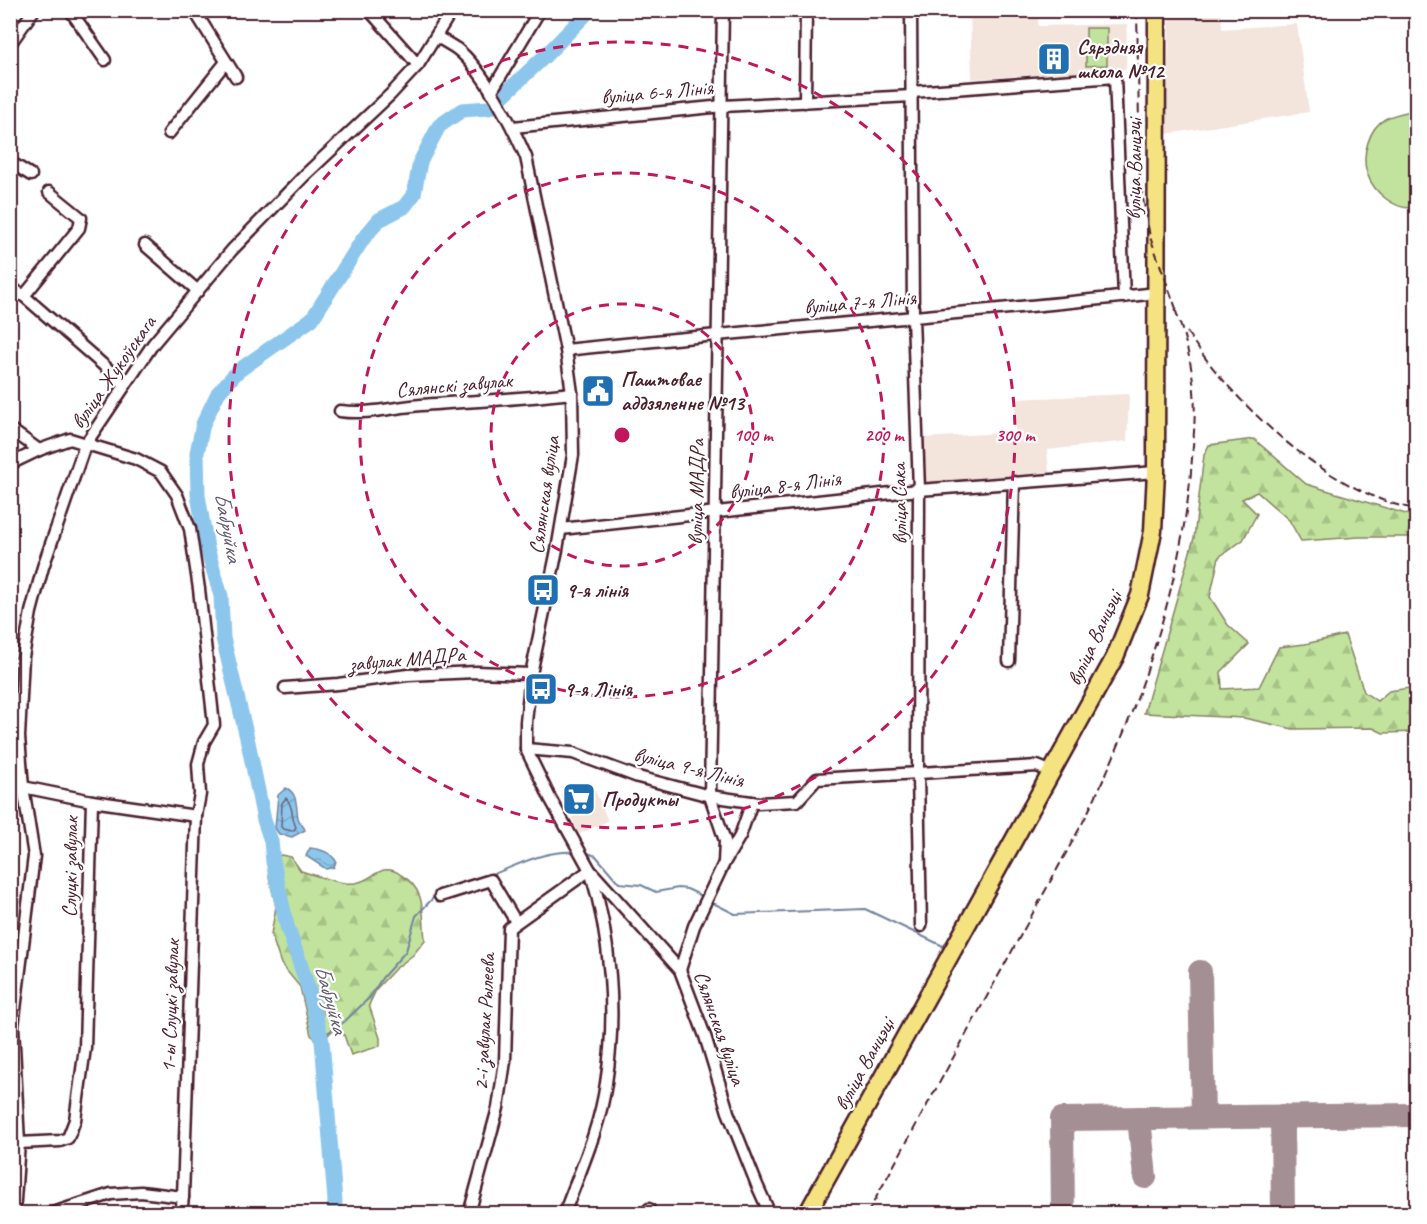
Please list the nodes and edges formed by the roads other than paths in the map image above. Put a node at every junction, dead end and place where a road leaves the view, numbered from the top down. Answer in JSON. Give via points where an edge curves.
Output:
{"nodes":[{"id":1,"x":34,"y":10,"type":"edge"},
{"id":2,"x":70,"y":10,"type":"edge"},
{"id":3,"x":194,"y":10,"type":"edge"},
{"id":4,"x":369,"y":10,"type":"edge"},
{"id":5,"x":452,"y":10,"type":"edge"},
{"id":6,"x":540,"y":10,"type":"edge"},
{"id":7,"x":723,"y":10,"type":"edge"},
{"id":8,"x":806,"y":10,"type":"edge"},
{"id":9,"x":911,"y":10,"type":"edge"},
{"id":10,"x":1157,"y":10,"type":"edge"},
{"id":11,"x":437,"y":37,"type":"junction"},
{"id":12,"x":10,"y":44,"type":"edge"},
{"id":13,"x":105,"y":60,"type":"dead end"},
{"id":14,"x":226,"y":62,"type":"junction"},
{"id":15,"x":418,"y":65,"type":"junction"},
{"id":16,"x":236,"y":77,"type":"dead end"},
{"id":17,"x":1115,"y":77,"type":"joint"},
{"id":18,"x":491,"y":92,"type":"junction"},
{"id":19,"x":912,"y":94,"type":"junction"},
{"id":20,"x":805,"y":102,"type":"junction"},
{"id":21,"x":723,"y":106,"type":"junction"},
{"id":22,"x":513,"y":126,"type":"junction"},
{"id":23,"x":169,"y":133,"type":"dead end"},
{"id":24,"x":10,"y":162,"type":"edge"},
{"id":25,"x":31,"y":175,"type":"dead end"},
{"id":26,"x":49,"y":192,"type":"dead end"},
{"id":27,"x":145,"y":245,"type":"dead end"},
{"id":28,"x":10,"y":287,"type":"edge"},
{"id":29,"x":198,"y":291,"type":"junction"},
{"id":30,"x":1156,"y":293,"type":"junction"},
{"id":31,"x":24,"y":296,"type":"junction"},
{"id":32,"x":1124,"y":297,"type":"junction"},
{"id":33,"x":914,"y":317,"type":"junction"},
{"id":34,"x":719,"y":333,"type":"junction"},
{"id":35,"x":566,"y":350,"type":"junction"},
{"id":36,"x":124,"y":384,"type":"junction"},
{"id":37,"x":572,"y":393,"type":"junction"},
{"id":38,"x":339,"y":411,"type":"dead end"},
{"id":39,"x":10,"y":429,"type":"edge"},
{"id":40,"x":85,"y":445,"type":"junction"},
{"id":41,"x":39,"y":450,"type":"junction"},
{"id":42,"x":10,"y":464,"type":"edge"},
{"id":43,"x":1156,"y":472,"type":"junction"},
{"id":44,"x":1014,"y":482,"type":"junction"},
{"id":45,"x":919,"y":490,"type":"junction"},
{"id":46,"x":715,"y":513,"type":"junction"},
{"id":47,"x":561,"y":529,"type":"junction"},
{"id":48,"x":1009,"y":662,"type":"dead end"},
{"id":49,"x":531,"y":674,"type":"junction"},
{"id":50,"x":285,"y":688,"type":"dead end"},
{"id":51,"x":526,"y":749,"type":"junction"},
{"id":52,"x":1052,"y":772,"type":"junction"},
{"id":53,"x":918,"y":775,"type":"junction"},
{"id":54,"x":24,"y":787,"type":"junction"},
{"id":55,"x":710,"y":796,"type":"junction"},
{"id":56,"x":92,"y":801,"type":"junction"},
{"id":57,"x":752,"y":802,"type":"junction"},
{"id":58,"x":196,"y":816,"type":"junction"},
{"id":59,"x":724,"y":863,"type":"junction"},
{"id":60,"x":590,"y":870,"type":"junction"},
{"id":61,"x":440,"y":896,"type":"dead end"},
{"id":62,"x":516,"y":922,"type":"junction"},
{"id":63,"x":921,"y":926,"type":"dead end"},
{"id":64,"x":680,"y":970,"type":"junction"},
{"id":65,"x":19,"y":1143,"type":"junction"},
{"id":66,"x":183,"y":1197,"type":"junction"},
{"id":67,"x":14,"y":1214,"type":"edge"},
{"id":68,"x":50,"y":1214,"type":"edge"},
{"id":69,"x":181,"y":1214,"type":"edge"},
{"id":70,"x":469,"y":1214,"type":"edge"},
{"id":71,"x":564,"y":1214,"type":"edge"},
{"id":72,"x":771,"y":1214,"type":"edge"},
{"id":73,"x":807,"y":1214,"type":"edge"}],
"edges":[{"from":1,"to":12,"type":"street"},
{"from":2,"to":13,"type":"street"},
{"from":3,"to":14,"type":"street"},
{"from":4,"to":15,"type":"street"},
{"from":5,"to":11,"type":"street","name":"вуліца Жукоўскага"},
{"from":6,"to":18,"type":"street"},
{"from":7,"to":21,"type":"street","name":"вуліца МАДРа"},
{"from":8,"to":20,"type":"street"},
{"from":9,"to":19,"type":"street","name":"вуліца Сака"},
{"from":10,"to":30,"type":"main road","name":"вуліца Ванцэці"},
{"from":11,"to":15,"type":"street","name":"вуліца Жукоўскага"},
{"from":11,"to":18,"type":"street","name":"Сялянская вуліца","via":[[459,50]]},
{"from":14,"to":16,"type":"street"},
{"from":14,"to":23,"type":"street"},
{"from":15,"to":29,"type":"street","name":"вуліца Жукоўскага","via":[[232,250]]},
{"from":17,"to":19,"type":"street","name":"вуліца 6-я Лінія"},
{"from":17,"to":32,"type":"street","name":"вуліца Ванцэці"},
{"from":18,"to":22,"type":"street","name":"Сялянская вуліца"},
{"from":19,"to":20,"type":"street","name":"вуліца 6-я Лінія"},
{"from":19,"to":33,"type":"street","name":"вуліца Сака"},
{"from":20,"to":21,"type":"street","name":"вуліца 6-я Лінія"},
{"from":21,"to":22,"type":"street","name":"вуліца 6-я Лінія"},
{"from":21,"to":34,"type":"street","name":"вуліца МАДРа"},
{"from":22,"to":35,"type":"street","name":"Сялянская вуліца","via":[[526,157]]},
{"from":24,"to":25,"type":"street"},
{"from":26,"to":31,"type":"street","via":[[81,218],[79,228]]},
{"from":27,"to":29,"type":"street"},
{"from":28,"to":31,"type":"street"},
{"from":29,"to":36,"type":"street","name":"вуліца Жукоўскага"},
{"from":30,"to":32,"type":"street","name":"вуліца 7-я Лінія"},
{"from":30,"to":43,"type":"main road","name":"вуліца Ванцэці"},
{"from":31,"to":36,"type":"street"},
{"from":32,"to":33,"type":"street","name":"вуліца 7-я Лінія"},
{"from":33,"to":34,"type":"street","name":"вуліца 7-я Лінія"},
{"from":33,"to":45,"type":"street","name":"вуліца Сака"},
{"from":34,"to":35,"type":"street","name":"вуліца 7-я Лінія"},
{"from":34,"to":46,"type":"street","name":"вуліца МАДРа"},
{"from":35,"to":37,"type":"street","name":"Сялянская вуліца"},
{"from":36,"to":40,"type":"street","name":"вуліца Жукоўскага"},
{"from":37,"to":38,"type":"street","name":"Сялянскі завулак","via":[[357,414]]},
{"from":37,"to":47,"type":"street","name":"Сялянская вуліца","via":[[573,455]]},
{"from":39,"to":41,"type":"street"},
{"from":40,"to":41,"type":"street","via":[[70,439]]},
{"from":40,"to":54,"type":"street","name":"вуліца Жукоўскага","via":[[31,612],[23,657],[19,737]]},
{"from":40,"to":58,"type":"street","via":[[136,459],[161,472],[177,495],[190,529],[214,726],[204,742],[198,764],[200,794]]},
{"from":41,"to":42,"type":"street"},
{"from":43,"to":44,"type":"street","name":"вуліца 8-я Лінія"},
{"from":43,"to":52,"type":"main road","name":"вуліца Ванцэці","via":[[1153,531],[1140,595],[1115,657]]},
{"from":44,"to":45,"type":"street","name":"вуліца 8-я Лінія"},
{"from":44,"to":48,"type":"street"},
{"from":45,"to":46,"type":"street","name":"вуліца 8-я Лінія"},
{"from":45,"to":53,"type":"street","name":"вуліца Сака"},
{"from":46,"to":47,"type":"street","name":"вуліца 8-я Лінія"},
{"from":46,"to":55,"type":"street","name":"вуліца МАДРа"},
{"from":47,"to":49,"type":"street","name":"Сялянская вуліца"},
{"from":49,"to":50,"type":"street","name":"завулак МАДРа","via":[[408,675]]},
{"from":49,"to":51,"type":"street","name":"Сялянская вуліца"},
{"from":51,"to":55,"type":"street","name":"вуліца 9-я Лінія","via":[[573,753],[638,777]]},
{"from":51,"to":60,"type":"street","name":"Сялянская вуліца"},
{"from":52,"to":53,"type":"street","name":"вуліца 9-я Лінія","via":[[1038,766]]},
{"from":52,"to":73,"type":"main road","name":"вуліца Ванцэці"},
{"from":53,"to":57,"type":"street","name":"вуліца 9-я Лінія","via":[[817,779],[796,801]]},
{"from":53,"to":63,"type":"street","name":"вуліца Сака"},
{"from":54,"to":56,"type":"street"},
{"from":54,"to":65,"type":"street","name":"вуліца Жукоўскага","via":[[34,856],[13,1026]]},
{"from":55,"to":57,"type":"street","name":"вуліца 9-я Лінія"},
{"from":55,"to":59,"type":"street","name":"вуліца МАДРа","via":[[725,841]]},
{"from":56,"to":58,"type":"street","name":"Слуцкі завулак"},
{"from":56,"to":65,"type":"street","name":"Слуцкі завулак","via":[[85,1048],[75,1120],[68,1138]]},
{"from":57,"to":59,"type":"street","name":"вуліца МАДРа","via":[[740,836]]},
{"from":58,"to":66,"type":"street","name":"1-ы Слуцкі завулак"},
{"from":59,"to":64,"type":"street","name":"вуліца МАДРа","via":[[694,926]]},
{"from":60,"to":62,"type":"street"},
{"from":60,"to":64,"type":"street","name":"Сялянская вуліца"},
{"from":60,"to":71,"type":"street","via":[[600,901],[608,960],[611,1027],[606,1084],[597,1122]]},
{"from":61,"to":62,"type":"street","via":[[491,880]]},
{"from":62,"to":70,"type":"street","name":"2-і завулак Рылеева","via":[[508,928],[505,1061],[498,1108]]},
{"from":64,"to":72,"type":"street","name":"Сялянская вуліца","via":[[729,1112]]},
{"from":65,"to":67,"type":"street","name":"вуліца Жукоўскага"},
{"from":66,"to":68,"type":"street","via":[[141,1192],[111,1194]]},
{"from":66,"to":69,"type":"street","name":"1-ы Слуцкі завулак"}]}
